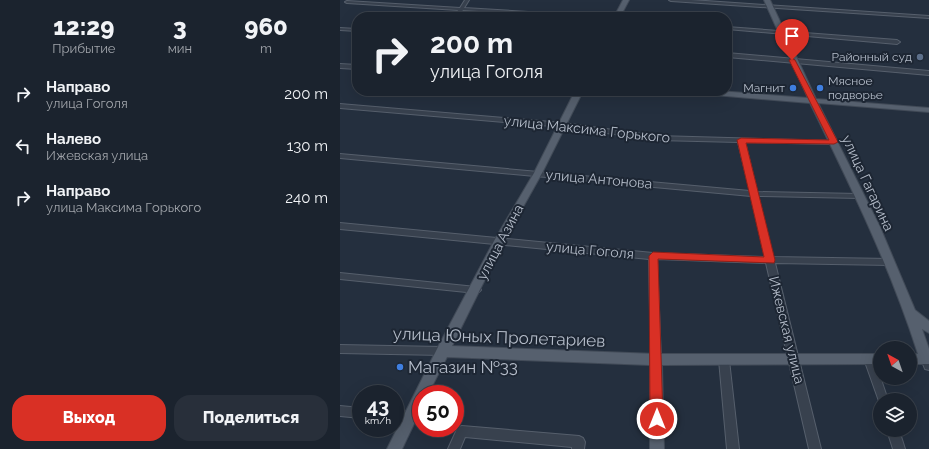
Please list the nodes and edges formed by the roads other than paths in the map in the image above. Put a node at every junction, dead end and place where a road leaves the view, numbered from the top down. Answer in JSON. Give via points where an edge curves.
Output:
{"nodes":[{"id":1,"x":352,"y":0,"type":"edge"},
{"id":2,"x":467,"y":0,"type":"edge"},
{"id":3,"x":626,"y":0,"type":"edge"},
{"id":4,"x":671,"y":0,"type":"edge"},
{"id":5,"x":347,"y":2,"type":"junction"},
{"id":6,"x":768,"y":3,"type":"edge"},
{"id":7,"x":340,"y":5,"type":"edge"},
{"id":8,"x":462,"y":9,"type":"junction"},
{"id":9,"x":460,"y":12,"type":"edge"},
{"id":10,"x":511,"y":12,"type":"edge"},
{"id":11,"x":620,"y":12,"type":"edge"},
{"id":12,"x":929,"y":17,"type":"edge"},
{"id":13,"x":732,"y":28,"type":"edge"},
{"id":14,"x":340,"y":29,"type":"edge"},
{"id":15,"x":352,"y":30,"type":"edge"},
{"id":16,"x":780,"y":32,"type":"junction"},
{"id":17,"x":897,"y":42,"type":"dead end"},
{"id":18,"x":732,"y":55,"type":"edge"},
{"id":19,"x":792,"y":60,"type":"junction"},
{"id":20,"x":340,"y":66,"type":"edge"},
{"id":21,"x":352,"y":67,"type":"edge"},
{"id":22,"x":929,"y":72,"type":"edge"},
{"id":23,"x":732,"y":94,"type":"edge"},
{"id":24,"x":578,"y":96,"type":"edge"},
{"id":25,"x":812,"y":99,"type":"junction"},
{"id":26,"x":340,"y":106,"type":"edge"},
{"id":27,"x":929,"y":110,"type":"edge"},
{"id":28,"x":563,"y":125,"type":"junction"},
{"id":29,"x":741,"y":140,"type":"junction"},
{"id":30,"x":834,"y":142,"type":"junction"},
{"id":31,"x":340,"y":156,"type":"edge"},
{"id":32,"x":538,"y":173,"type":"junction"},
{"id":33,"x":755,"y":194,"type":"junction"},
{"id":34,"x":859,"y":196,"type":"junction"},
{"id":35,"x":340,"y":226,"type":"edge"},
{"id":36,"x":500,"y":241,"type":"junction"},
{"id":37,"x":653,"y":256,"type":"junction"},
{"id":38,"x":770,"y":260,"type":"junction"},
{"id":39,"x":890,"y":262,"type":"junction"},
{"id":40,"x":340,"y":276,"type":"edge"},
{"id":41,"x":476,"y":290,"type":"junction"},
{"id":42,"x":913,"y":314,"type":"junction"},
{"id":43,"x":929,"y":328,"type":"edge"},
{"id":44,"x":340,"y":349,"type":"edge"},
{"id":45,"x":442,"y":351,"type":"junction"},
{"id":46,"x":873,"y":359,"type":"edge"},
{"id":47,"x":917,"y":359,"type":"edge"},
{"id":48,"x":656,"y":360,"type":"junction"},
{"id":49,"x":724,"y":360,"type":"junction"},
{"id":50,"x":794,"y":360,"type":"junction"},
{"id":51,"x":928,"y":361,"type":"edge"},
{"id":52,"x":425,"y":385,"type":"edge"},
{"id":53,"x":340,"y":411,"type":"edge"},
{"id":54,"x":352,"y":412,"type":"edge"},
{"id":55,"x":412,"y":413,"type":"edge"},
{"id":56,"x":404,"y":417,"type":"edge"},
{"id":57,"x":410,"y":417,"type":"junction"},
{"id":58,"x":895,"y":437,"type":"edge"},
{"id":59,"x":394,"y":449,"type":"edge"},
{"id":60,"x":454,"y":449,"type":"edge"},
{"id":61,"x":578,"y":449,"type":"edge"},
{"id":62,"x":657,"y":449,"type":"edge"},
{"id":63,"x":733,"y":449,"type":"edge"},
{"id":64,"x":815,"y":449,"type":"edge"},
{"id":65,"x":899,"y":449,"type":"edge"}],
"edges":[{"from":1,"to":5,"type":"street"},
{"from":2,"to":8,"type":"street"},
{"from":3,"to":11,"type":"main road"},
{"from":4,"to":6,"type":"street"},
{"from":5,"to":7,"type":"street"},
{"from":5,"to":8,"type":"street"},
{"from":6,"to":12,"type":"street"},
{"from":6,"to":16,"type":"main road","name":"улица Гагарина"},
{"from":8,"to":9,"type":"street"},
{"from":8,"to":10,"type":"street"},
{"from":13,"to":16,"type":"street"},
{"from":14,"to":15,"type":"street"},
{"from":16,"to":17,"type":"street"},
{"from":16,"to":19,"type":"main road","name":"улица Гагарина"},
{"from":18,"to":19,"type":"street"},
{"from":19,"to":22,"type":"street"},
{"from":19,"to":25,"type":"main road","name":"улица Гагарина"},
{"from":20,"to":21,"type":"street"},
{"from":23,"to":25,"type":"main road"},
{"from":24,"to":28,"type":"main road","name":"улица Азина"},
{"from":25,"to":27,"type":"main road"},
{"from":25,"to":30,"type":"main road","name":"улица Гагарина"},
{"from":26,"to":28,"type":"street","name":"улица Максима Горького"},
{"from":28,"to":29,"type":"street","name":"улица Максима Горького","via":[[657,138]]},
{"from":28,"to":32,"type":"main road","name":"улица Азина"},
{"from":29,"to":30,"type":"street","name":"улица Максима Горького"},
{"from":29,"to":33,"type":"street","name":"Ижевская улица"},
{"from":30,"to":34,"type":"main road","name":"улица Гагарина"},
{"from":31,"to":32,"type":"street","name":"улица Антонова"},
{"from":32,"to":33,"type":"street","name":"улица Антонова"},
{"from":32,"to":36,"type":"main road","name":"улица Азина"},
{"from":33,"to":34,"type":"street","name":"улица Антонова"},
{"from":33,"to":38,"type":"street","name":"Ижевская улица"},
{"from":34,"to":39,"type":"main road","name":"улица Гагарина"},
{"from":35,"to":36,"type":"street","name":"улица Гоголя"},
{"from":36,"to":37,"type":"street","name":"улица Гоголя"},
{"from":36,"to":41,"type":"main road","name":"улица Азина"},
{"from":37,"to":38,"type":"street","name":"улица Гоголя"},
{"from":37,"to":48,"type":"street"},
{"from":38,"to":39,"type":"street","name":"улица Гоголя"},
{"from":38,"to":50,"type":"street","name":"Ижевская улица"},
{"from":39,"to":42,"type":"main road","name":"улица Гагарина"},
{"from":40,"to":41,"type":"street"},
{"from":41,"to":45,"type":"main road","name":"улица Азина"},
{"from":42,"to":43,"type":"main road"},
{"from":42,"to":51,"type":"main road","name":"улица Гагарина"},
{"from":44,"to":45,"type":"street","name":"улица Юных Пролетариев"},
{"from":45,"to":48,"type":"main road","name":"улица Юных Пролетариев"},
{"from":45,"to":52,"type":"main road","name":"улица Азина"},
{"from":46,"to":50,"type":"main road","name":"улица Юных Пролетариев"},
{"from":47,"to":51,"type":"main road"},
{"from":48,"to":49,"type":"main road","name":"улица Юных Пролетариев"},
{"from":48,"to":62,"type":"main road"},
{"from":49,"to":50,"type":"main road","name":"улица Юных Пролетариев"},
{"from":49,"to":63,"type":"street"},
{"from":50,"to":64,"type":"street","name":"Ижевская улица"},
{"from":53,"to":54,"type":"street"},
{"from":55,"to":57,"type":"main road","name":"улица Азина"},
{"from":56,"to":57,"type":"street"},
{"from":57,"to":59,"type":"main road","name":"улица Азина"},
{"from":58,"to":65,"type":"street"},
{"from":60,"to":61,"type":"street","via":[[462,431],[579,442]]}]}
